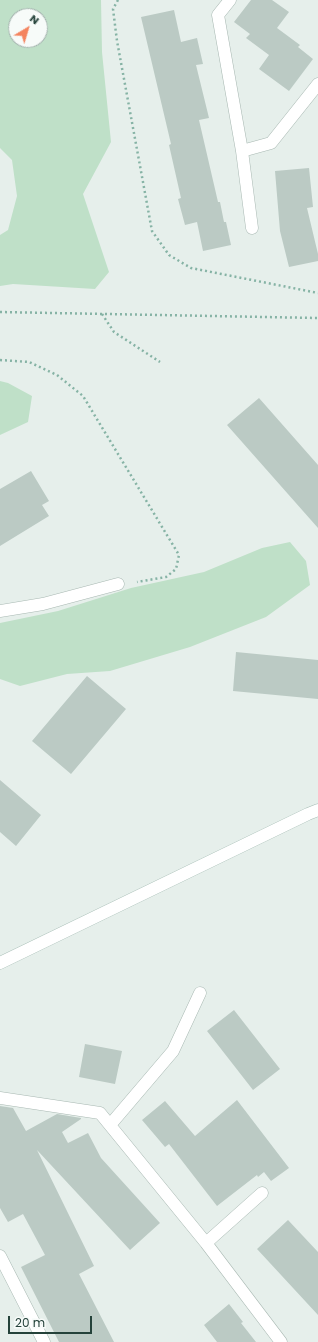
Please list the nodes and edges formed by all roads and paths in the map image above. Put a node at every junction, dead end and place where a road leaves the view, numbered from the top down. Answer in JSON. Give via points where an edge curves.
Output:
{"nodes":[{"id":1,"x":118,"y":0,"type":"edge"},
{"id":2,"x":230,"y":0,"type":"edge"},
{"id":3,"x":318,"y":84,"type":"edge"},
{"id":4,"x":242,"y":151,"type":"junction"},
{"id":5,"x":252,"y":228,"type":"dead end"},
{"id":6,"x":318,"y":293,"type":"edge"},
{"id":7,"x":0,"y":312,"type":"edge"},
{"id":8,"x":102,"y":313,"type":"junction"},
{"id":9,"x":318,"y":318,"type":"edge"},
{"id":10,"x":0,"y":360,"type":"edge"},
{"id":11,"x":160,"y":362,"type":"dead end"},
{"id":12,"x":118,"y":584,"type":"joint"},
{"id":13,"x":0,"y":612,"type":"edge"},
{"id":14,"x":318,"y":810,"type":"edge"},
{"id":15,"x":0,"y":963,"type":"edge"},
{"id":16,"x":200,"y":993,"type":"dead end"},
{"id":17,"x":0,"y":1098,"type":"edge"},
{"id":18,"x":110,"y":1126,"type":"junction"},
{"id":19,"x":262,"y":1193,"type":"dead end"},
{"id":20,"x":206,"y":1243,"type":"junction"},
{"id":21,"x":0,"y":1256,"type":"edge"},
{"id":22,"x":44,"y":1342,"type":"edge"},
{"id":23,"x":281,"y":1342,"type":"edge"}],
"edges":[{"from":1,"to":6,"type":"path","via":[[113,10],[117,41],[152,231],[169,255],[191,268]]},
{"from":2,"to":4,"type":"street","via":[[218,15]]},
{"from":3,"to":4,"type":"street","via":[[271,143]]},
{"from":4,"to":5,"type":"street"},
{"from":7,"to":8,"type":"path"},
{"from":8,"to":9,"type":"path"},
{"from":8,"to":11,"type":"path","via":[[114,332]]},
{"from":10,"to":12,"type":"path","via":[[30,362],[58,375],[83,396],[179,555],[176,569],[166,577]]},
{"from":12,"to":13,"type":"street","via":[[43,604]]},
{"from":14,"to":15,"type":"street"},
{"from":16,"to":18,"type":"street","via":[[173,1051]]},
{"from":17,"to":18,"type":"street","via":[[100,1113]]},
{"from":18,"to":20,"type":"street"},
{"from":19,"to":20,"type":"street"},
{"from":20,"to":23,"type":"street"},
{"from":21,"to":22,"type":"street"}]}
